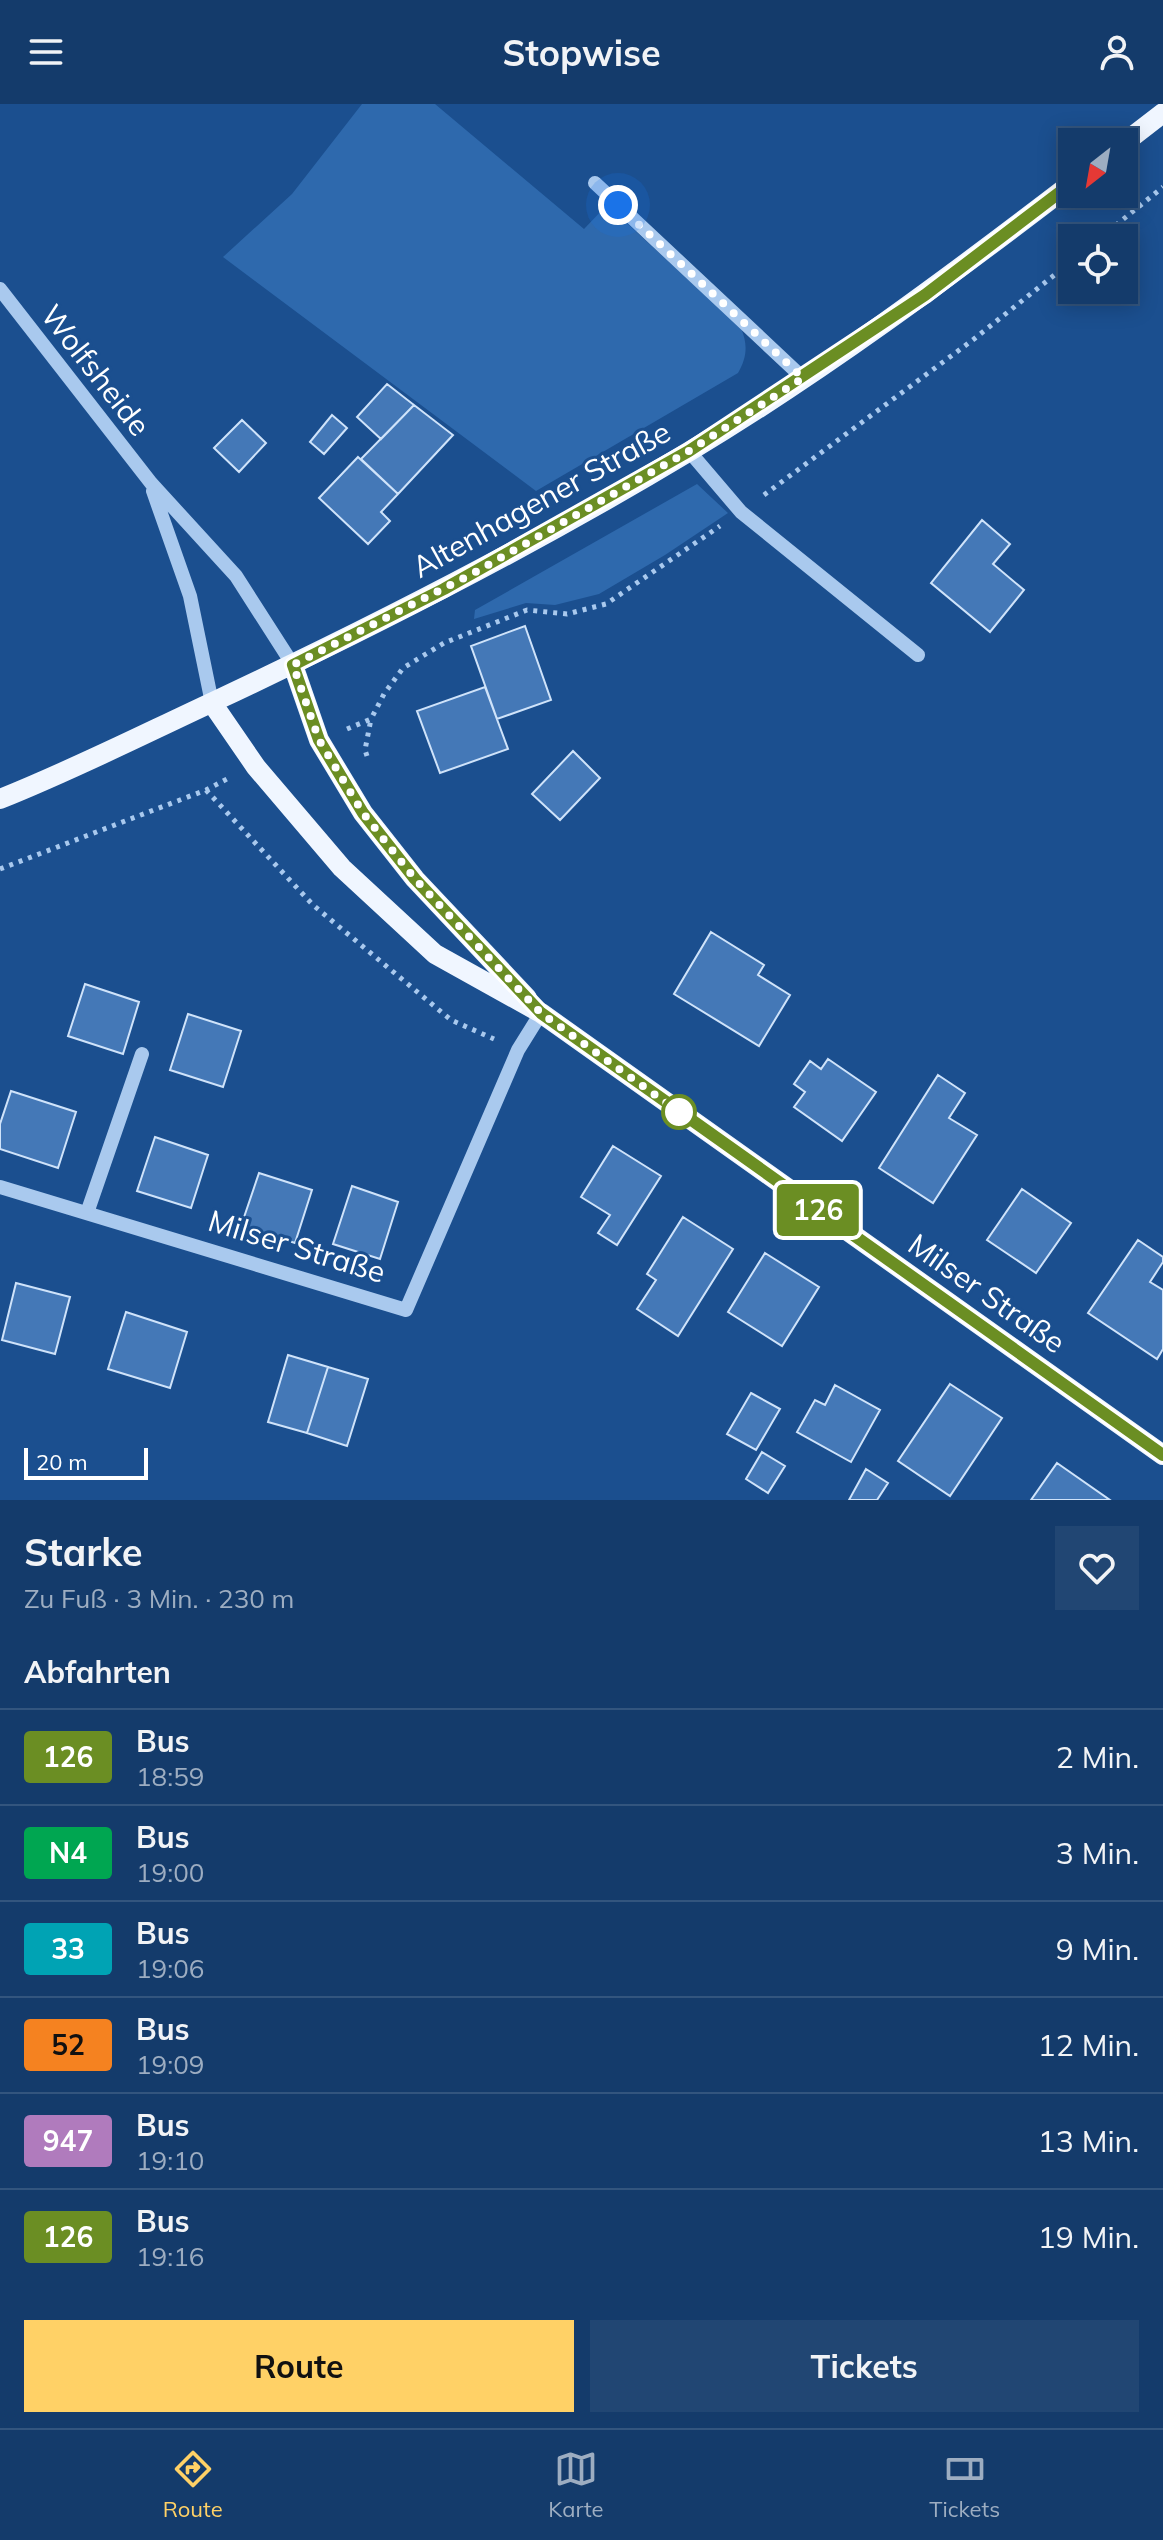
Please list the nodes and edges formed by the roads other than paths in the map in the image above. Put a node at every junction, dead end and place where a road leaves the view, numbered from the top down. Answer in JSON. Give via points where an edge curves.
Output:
{"nodes":[{"id":1,"x":1163,"y":113,"type":"edge"},
{"id":2,"x":1138,"y":132,"type":"edge"},
{"id":3,"x":595,"y":183,"type":"dead end"},
{"id":4,"x":1058,"y":194,"type":"edge"},
{"id":5,"x":0,"y":289,"type":"edge"},
{"id":6,"x":803,"y":378,"type":"junction"},
{"id":7,"x":689,"y":451,"type":"junction"},
{"id":8,"x":151,"y":483,"type":"junction"},
{"id":9,"x":918,"y":655,"type":"dead end"},
{"id":10,"x":293,"y":665,"type":"junction"},
{"id":11,"x":212,"y":703,"type":"junction"},
{"id":12,"x":0,"y":799,"type":"edge"},
{"id":13,"x":541,"y":1013,"type":"junction"},
{"id":14,"x":142,"y":1054,"type":"dead end"},
{"id":15,"x":0,"y":1187,"type":"edge"},
{"id":16,"x":87,"y":1213,"type":"junction"},
{"id":17,"x":1163,"y":1455,"type":"edge"}],
"edges":[{"from":1,"to":2,"type":"main road"},
{"from":3,"to":6,"type":"street"},
{"from":4,"to":6,"type":"main road","name":"Altenhagener Straße","via":[[925,295]]},
{"from":5,"to":8,"type":"street","name":"Wolfsheide"},
{"from":6,"to":7,"type":"main road","name":"Altenhagener Straße"},
{"from":7,"to":9,"type":"street","via":[[741,512]]},
{"from":7,"to":10,"type":"main road","name":"Altenhagener Straße","via":[[444,589]]},
{"from":8,"to":10,"type":"street","name":"Wolfsheide","via":[[236,576]]},
{"from":8,"to":11,"type":"street","name":"Wolfsheide","via":[[190,596]]},
{"from":10,"to":11,"type":"main road","name":"Altenhagener Straße"},
{"from":10,"to":13,"type":"main road","name":"Milser Straße","via":[[319,740],[363,813],[415,879]]},
{"from":11,"to":12,"type":"main road","name":"Altenhagener Straße"},
{"from":11,"to":13,"type":"main road","name":"Milser Straße","via":[[256,767],[342,868],[435,954]]},
{"from":13,"to":16,"type":"street","name":"Milser Straße","via":[[518,1050],[406,1310]]},
{"from":13,"to":17,"type":"main road","name":"Milser Straße"},
{"from":14,"to":16,"type":"street"},
{"from":15,"to":16,"type":"street","name":"Milser Straße"}]}
